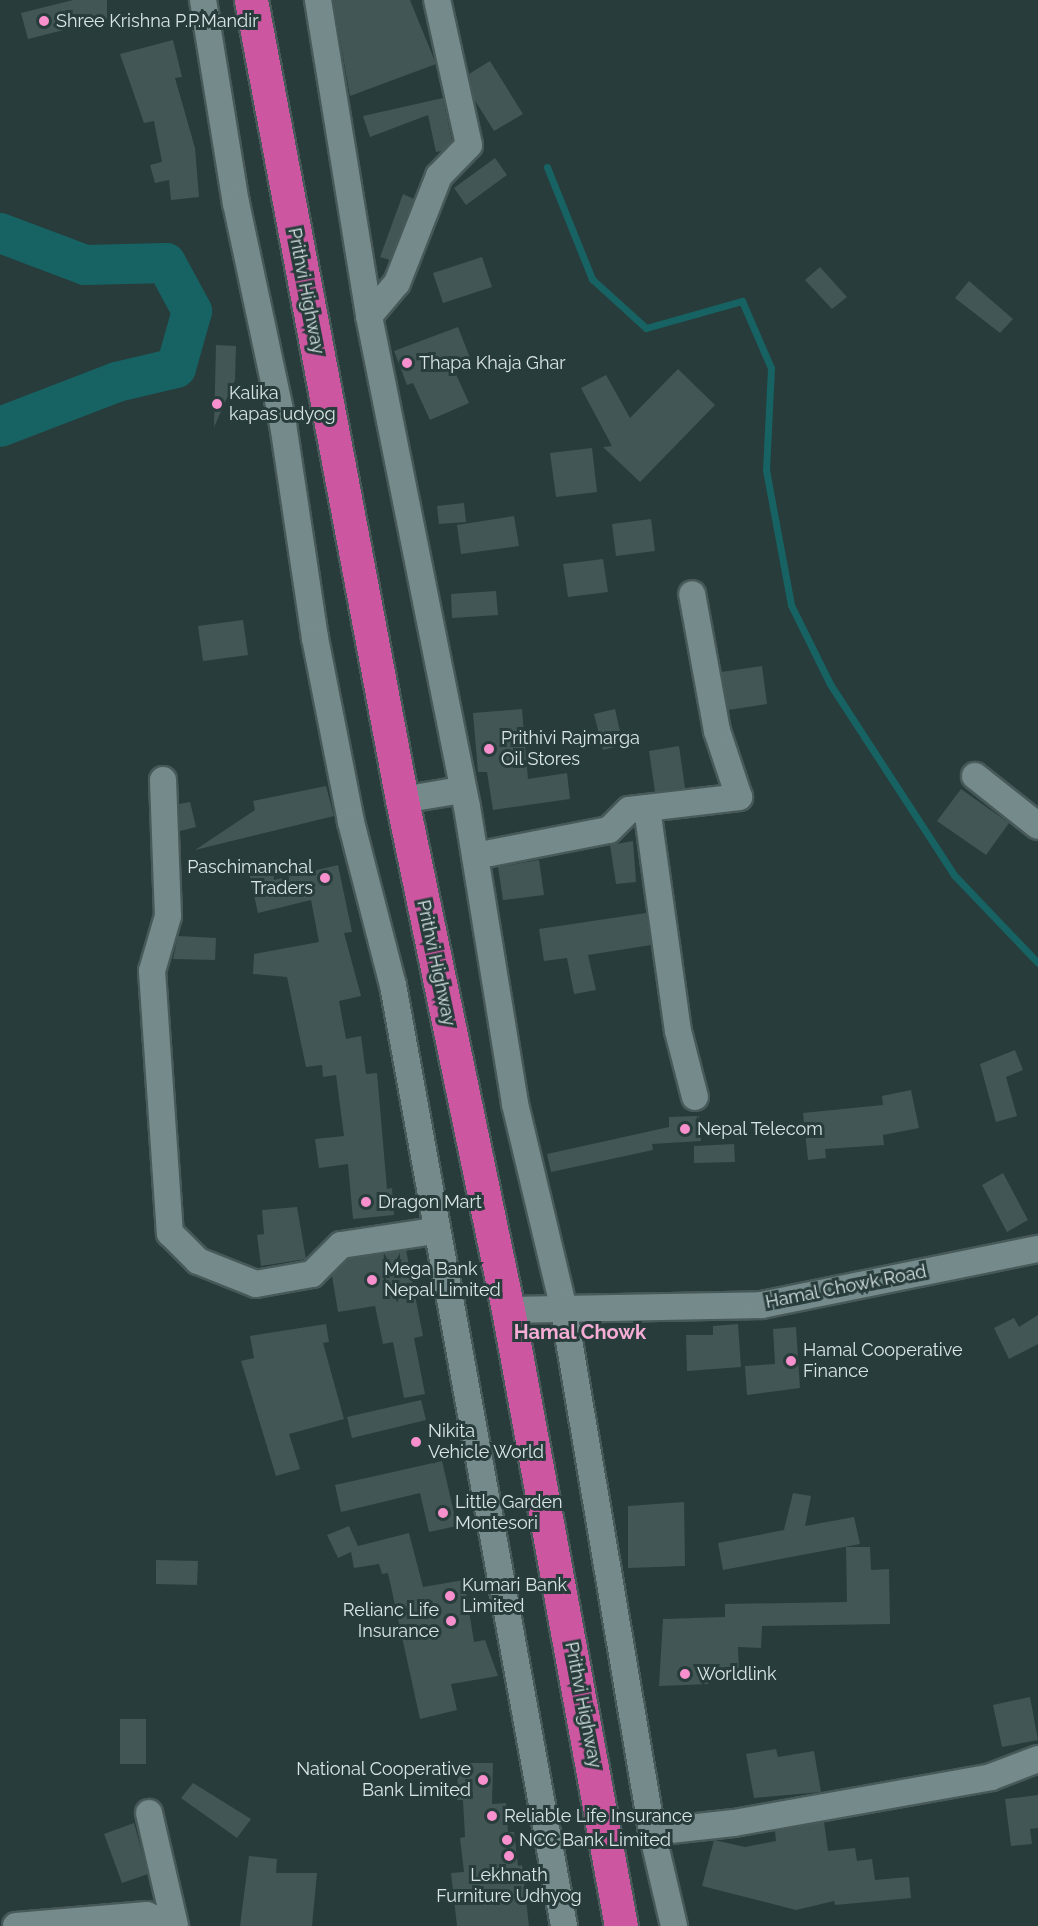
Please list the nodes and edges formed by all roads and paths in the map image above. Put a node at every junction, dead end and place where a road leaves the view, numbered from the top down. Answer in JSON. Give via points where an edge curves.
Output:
{"nodes":[{"id":1,"x":203,"y":0,"type":"edge"},
{"id":2,"x":251,"y":0,"type":"edge"},
{"id":3,"x":318,"y":0,"type":"edge"},
{"id":4,"x":437,"y":0,"type":"edge"},
{"id":5,"x":369,"y":316,"type":"junction"},
{"id":6,"x":692,"y":594,"type":"dead end"},
{"id":7,"x":975,"y":777,"type":"dead end"},
{"id":8,"x":164,"y":780,"type":"dead end"},
{"id":9,"x":462,"y":790,"type":"junction"},
{"id":10,"x":402,"y":800,"type":"junction"},
{"id":11,"x":647,"y":808,"type":"junction"},
{"id":12,"x":1038,"y":826,"type":"edge"},
{"id":13,"x":475,"y":856,"type":"junction"},
{"id":14,"x":695,"y":1097,"type":"dead end"},
{"id":15,"x":435,"y":1231,"type":"junction"},
{"id":16,"x":1038,"y":1249,"type":"edge"},
{"id":17,"x":562,"y":1305,"type":"junction"},
{"id":18,"x":508,"y":1310,"type":"junction"},
{"id":19,"x":1038,"y":1759,"type":"edge"},
{"id":20,"x":149,"y":1814,"type":"dead end"},
{"id":21,"x":652,"y":1832,"type":"junction"},
{"id":22,"x":0,"y":1923,"type":"edge"},
{"id":23,"x":14,"y":1926,"type":"edge"},
{"id":24,"x":173,"y":1926,"type":"edge"},
{"id":25,"x":564,"y":1926,"type":"edge"},
{"id":26,"x":621,"y":1926,"type":"edge"},
{"id":27,"x":674,"y":1926,"type":"edge"}],
"edges":[{"from":1,"to":15,"type":"street","via":[[236,203],[283,424],[315,638],[351,822],[393,985]]},
{"from":2,"to":10,"type":"highway","name":"Prithvi Highway"},
{"from":3,"to":5,"type":"street"},
{"from":4,"to":5,"type":"street","via":[[469,145],[439,176],[397,283]]},
{"from":5,"to":9,"type":"street"},
{"from":6,"to":11,"type":"street","via":[[717,730],[739,797]]},
{"from":7,"to":12,"type":"street"},
{"from":8,"to":15,"type":"street","via":[[168,916],[152,971],[170,1233],[198,1261],[256,1284],[312,1274],[342,1245]]},
{"from":9,"to":10,"type":"street"},
{"from":9,"to":13,"type":"street"},
{"from":10,"to":18,"type":"highway","name":"Prithvi Highway"},
{"from":11,"to":13,"type":"street","via":[[628,810],[609,830]]},
{"from":11,"to":14,"type":"street","via":[[678,1030]]},
{"from":13,"to":17,"type":"street","via":[[515,1104]]},
{"from":15,"to":25,"type":"street"},
{"from":16,"to":17,"type":"street","name":"Hamal Chowk Road","via":[[762,1305]]},
{"from":17,"to":18,"type":"street","name":"Hamal Chowk Road"},
{"from":17,"to":21,"type":"street"},
{"from":18,"to":26,"type":"highway","name":"Prithvi Highway"},
{"from":19,"to":21,"type":"street","via":[[969,1782],[734,1823]]},
{"from":20,"to":24,"type":"street"},
{"from":21,"to":27,"type":"street"},
{"from":22,"to":23,"type":"street"},
{"from":23,"to":24,"type":"street","via":[[147,1915]]}]}
